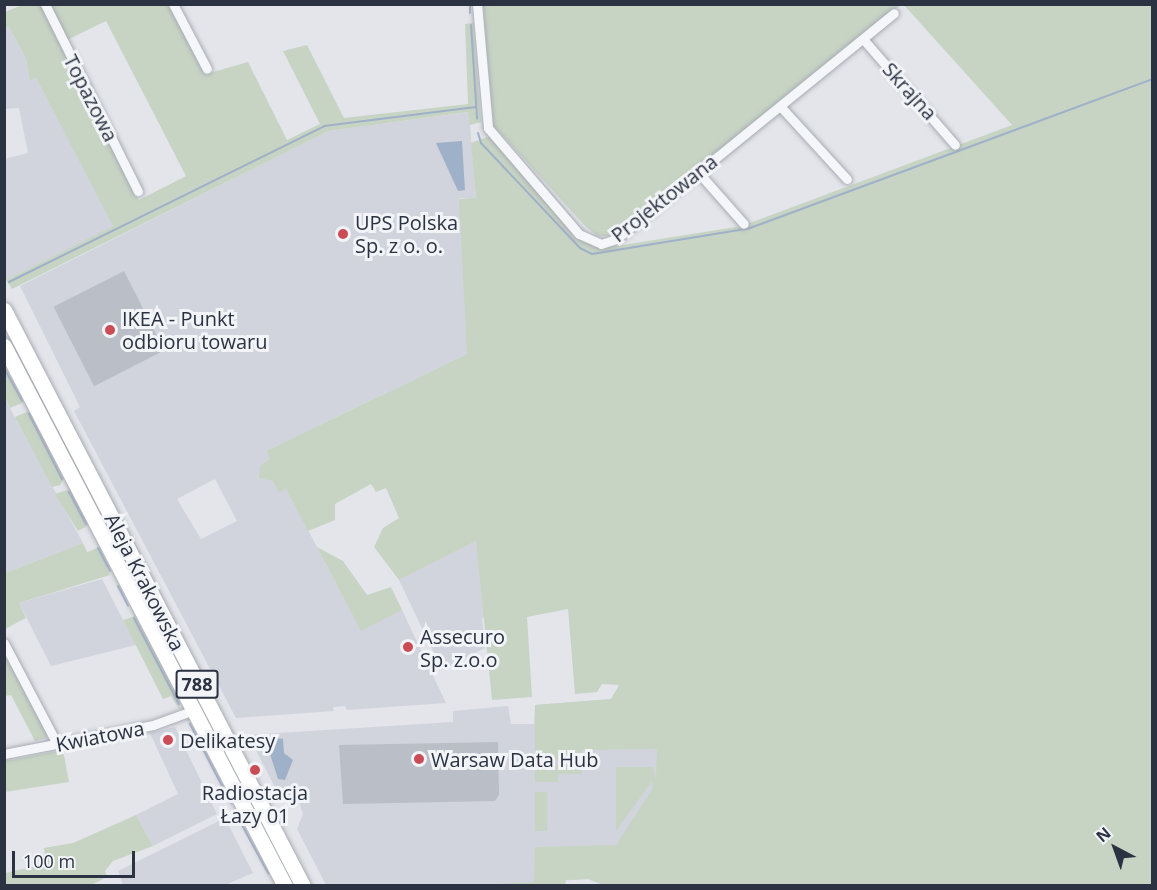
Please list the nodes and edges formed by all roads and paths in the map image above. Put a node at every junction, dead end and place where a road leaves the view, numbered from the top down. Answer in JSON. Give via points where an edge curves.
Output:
{"nodes":[{"id":1,"x":45,"y":4,"type":"edge"},
{"id":2,"x":173,"y":4,"type":"edge"},
{"id":3,"x":477,"y":4,"type":"edge"},
{"id":4,"x":894,"y":13,"type":"dead end"},
{"id":5,"x":863,"y":39,"type":"junction"},
{"id":6,"x":207,"y":69,"type":"dead end"},
{"id":7,"x":780,"y":106,"type":"junction"},
{"id":8,"x":955,"y":145,"type":"dead end"},
{"id":9,"x":698,"y":172,"type":"junction"},
{"id":10,"x":847,"y":179,"type":"dead end"},
{"id":11,"x":138,"y":191,"type":"dead end"},
{"id":12,"x":744,"y":224,"type":"dead end"},
{"id":13,"x":4,"y":310,"type":"edge"},
{"id":14,"x":4,"y":346,"type":"edge"},
{"id":15,"x":4,"y":643,"type":"edge"},
{"id":16,"x":194,"y":710,"type":"junction"},
{"id":17,"x":57,"y":744,"type":"junction"},
{"id":18,"x":4,"y":754,"type":"edge"},
{"id":19,"x":285,"y":885,"type":"edge"},
{"id":20,"x":303,"y":885,"type":"edge"}],
"edges":[{"from":1,"to":11,"type":"street","name":"Topazowa"},
{"from":2,"to":6,"type":"street"},
{"from":3,"to":9,"type":"street","name":"Projektowana","via":[[488,128],[587,240],[600,244],[616,239]]},
{"from":4,"to":5,"type":"street","name":"Projektowana"},
{"from":5,"to":7,"type":"street","name":"Projektowana"},
{"from":5,"to":8,"type":"street","name":"Skrajna"},
{"from":7,"to":9,"type":"street","name":"Projektowana"},
{"from":7,"to":10,"type":"street"},
{"from":9,"to":12,"type":"street"},
{"from":13,"to":20,"type":"main road","name":"Aleja Krakowska","number":"788"},
{"from":14,"to":16,"type":"main road","name":"Aleja Krakowska","number":"788"},
{"from":15,"to":17,"type":"street"},
{"from":16,"to":17,"type":"street","name":"Kwiatowa","via":[[153,725]]},
{"from":16,"to":19,"type":"main road","name":"Aleja Krakowska","number":"788"},
{"from":17,"to":18,"type":"street","name":"Kwiatowa"}]}
